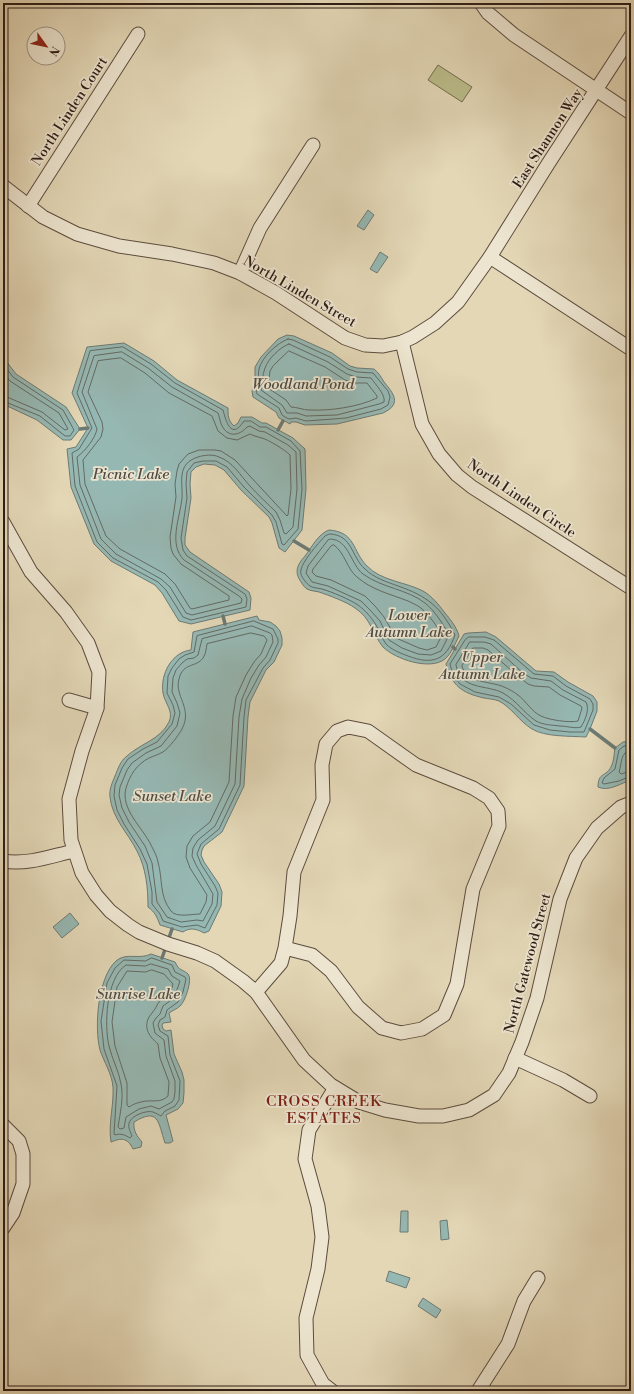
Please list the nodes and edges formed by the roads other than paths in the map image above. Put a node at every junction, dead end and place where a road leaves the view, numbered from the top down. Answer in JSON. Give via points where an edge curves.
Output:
{"nodes":[{"id":1,"x":481,"y":3,"type":"edge"},
{"id":2,"x":138,"y":34,"type":"dead end"},
{"id":3,"x":631,"y":36,"type":"edge"},
{"id":4,"x":596,"y":90,"type":"junction"},
{"id":5,"x":631,"y":113,"type":"edge"},
{"id":6,"x":313,"y":145,"type":"dead end"},
{"id":7,"x":3,"y":186,"type":"edge"},
{"id":8,"x":28,"y":206,"type":"junction"},
{"id":9,"x":490,"y":257,"type":"junction"},
{"id":10,"x":240,"y":273,"type":"junction"},
{"id":11,"x":402,"y":342,"type":"junction"},
{"id":12,"x":631,"y":349,"type":"edge"},
{"id":13,"x":4,"y":528,"type":"edge"},
{"id":14,"x":631,"y":588,"type":"edge"},
{"id":15,"x":69,"y":700,"type":"dead end"},
{"id":16,"x":97,"y":708,"type":"junction"},
{"id":17,"x":631,"y":803,"type":"edge"},
{"id":18,"x":74,"y":851,"type":"junction"},
{"id":19,"x":3,"y":863,"type":"edge"},
{"id":20,"x":286,"y":948,"type":"junction"},
{"id":21,"x":256,"y":992,"type":"junction"},
{"id":22,"x":515,"y":1058,"type":"junction"},
{"id":23,"x":334,"y":1088,"type":"junction"},
{"id":24,"x":590,"y":1096,"type":"dead end"},
{"id":25,"x":3,"y":1125,"type":"edge"},
{"id":26,"x":3,"y":1228,"type":"edge"},
{"id":27,"x":538,"y":1278,"type":"dead end"},
{"id":28,"x":332,"y":1391,"type":"edge"},
{"id":29,"x":478,"y":1391,"type":"edge"}],
"edges":[{"from":1,"to":4,"type":"street","via":[[488,13],[514,35]]},
{"from":2,"to":8,"type":"street","name":"North Linden Court"},
{"from":3,"to":4,"type":"street","name":"East Shannon Way"},
{"from":4,"to":5,"type":"street"},
{"from":4,"to":9,"type":"street","name":"East Shannon Way"},
{"from":6,"to":10,"type":"street","via":[[260,228]]},
{"from":7,"to":8,"type":"street","name":"North Linden Street"},
{"from":8,"to":10,"type":"street","name":"North Linden Street","via":[[43,217],[77,234],[119,246],[214,263]]},
{"from":9,"to":11,"type":"street","name":"North Linden Street","via":[[458,302],[435,323]]},
{"from":9,"to":12,"type":"street"},
{"from":10,"to":11,"type":"street","name":"North Linden Street","via":[[345,338],[377,346]]},
{"from":11,"to":14,"type":"street","name":"North Linden Circle","via":[[422,424],[439,454],[457,475]]},
{"from":13,"to":16,"type":"street","name":"North Gatewood Street","via":[[31,572],[66,612],[88,643],[99,672]]},
{"from":15,"to":16,"type":"street"},
{"from":16,"to":18,"type":"street","name":"North Gatewood Street","via":[[69,799]]},
{"from":17,"to":22,"type":"street","name":"North Gatewood Street","via":[[621,807],[597,828],[576,858],[560,899],[537,998]]},
{"from":18,"to":19,"type":"street","via":[[47,859]]},
{"from":18,"to":21,"type":"street","name":"North Gatewood Street","via":[[82,873],[96,895],[110,911],[128,925],[139,932],[215,961]]},
{"from":20,"to":20,"type":"street","via":[[294,872],[323,800],[322,765],[326,744],[337,731],[348,728],[368,731],[416,764],[473,788],[489,798],[498,811],[499,826],[473,889],[457,984],[444,1015],[422,1029],[401,1033],[382,1028],[358,1006],[332,971],[312,955]]},
{"from":20,"to":21,"type":"street","via":[[281,963]]},
{"from":21,"to":23,"type":"street","name":"North Gatewood Street","via":[[304,1060]]},
{"from":22,"to":23,"type":"street","name":"North Gatewood Street","via":[[509,1073],[494,1095],[469,1110],[444,1116],[419,1116],[385,1110],[359,1102]]},
{"from":22,"to":24,"type":"street","via":[[563,1080]]},
{"from":23,"to":28,"type":"street","via":[[309,1130],[305,1159],[318,1206],[322,1237],[318,1269],[306,1318],[307,1354],[323,1384]]},
{"from":25,"to":26,"type":"street","via":[[19,1141],[23,1154],[23,1184],[13,1213]]},
{"from":27,"to":29,"type":"street","via":[[524,1300],[508,1344]]}]}
